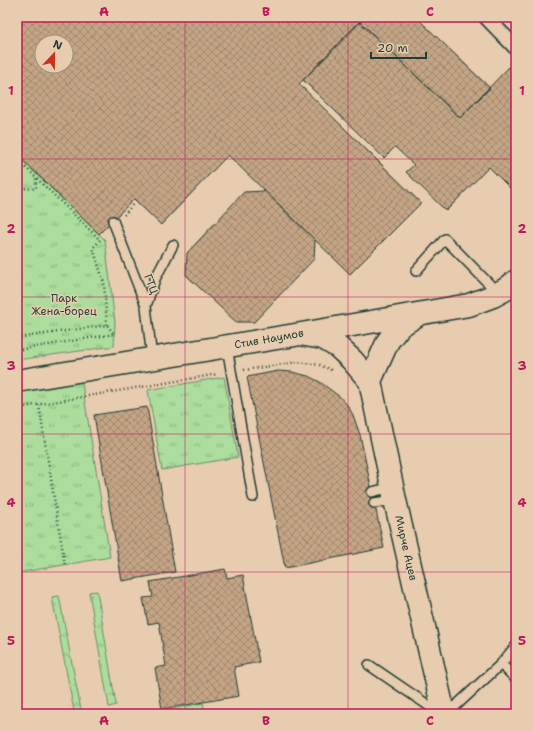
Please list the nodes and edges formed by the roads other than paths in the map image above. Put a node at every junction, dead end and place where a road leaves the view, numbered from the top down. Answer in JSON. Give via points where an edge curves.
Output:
{"nodes":[{"id":1,"x":486,"y":17,"type":"edge"},
{"id":2,"x":516,"y":48,"type":"edge"},
{"id":3,"x":114,"y":221,"type":"dead end"},
{"id":4,"x":172,"y":245,"type":"dead end"},
{"id":5,"x":416,"y":270,"type":"dead end"},
{"id":6,"x":516,"y":281,"type":"edge"},
{"id":7,"x":498,"y":293,"type":"junction"},
{"id":8,"x":146,"y":306,"type":"junction"},
{"id":9,"x":421,"y":314,"type":"junction"},
{"id":10,"x":301,"y":334,"type":"junction"},
{"id":11,"x":227,"y":346,"type":"junction"},
{"id":12,"x":152,"y":359,"type":"junction"},
{"id":13,"x":17,"y":381,"type":"edge"},
{"id":14,"x":370,"y":381,"type":"junction"},
{"id":15,"x":253,"y":497,"type":"dead end"},
{"id":16,"x":516,"y":646,"type":"edge"},
{"id":17,"x":501,"y":664,"type":"junction"},
{"id":18,"x":369,"y":665,"type":"dead end"},
{"id":19,"x":516,"y":679,"type":"edge"},
{"id":20,"x":442,"y":714,"type":"edge"},
{"id":21,"x":447,"y":714,"type":"edge"}],
"edges":[{"from":1,"to":2,"type":"street"},
{"from":3,"to":8,"type":"lane","name":"ГТЦ"},
{"from":4,"to":8,"type":"lane","via":[[155,279]]},
{"from":5,"to":7,"type":"lane","via":[[445,239]]},
{"from":6,"to":7,"type":"street","name":"Стив Наумов"},
{"from":7,"to":9,"type":"street","name":"Стив Наумов","via":[[469,305]]},
{"from":8,"to":12,"type":"lane","name":"ГТЦ"},
{"from":9,"to":10,"type":"street","name":"Стив Наумов"},
{"from":9,"to":14,"type":"street","via":[[395,331]]},
{"from":10,"to":11,"type":"street","name":"Стив Наумов"},
{"from":10,"to":14,"type":"street","name":"Мирче Ацев","via":[[323,338],[338,347]]},
{"from":11,"to":12,"type":"street","name":"Стив Наумов"},
{"from":11,"to":15,"type":"lane"},
{"from":12,"to":13,"type":"street","name":"Стив Наумов"},
{"from":14,"to":20,"type":"street","name":"Мирче Ацев","via":[[383,496]]},
{"from":16,"to":17,"type":"lane"},
{"from":17,"to":19,"type":"lane"},
{"from":17,"to":21,"type":"lane"},
{"from":18,"to":20,"type":"lane"}]}
